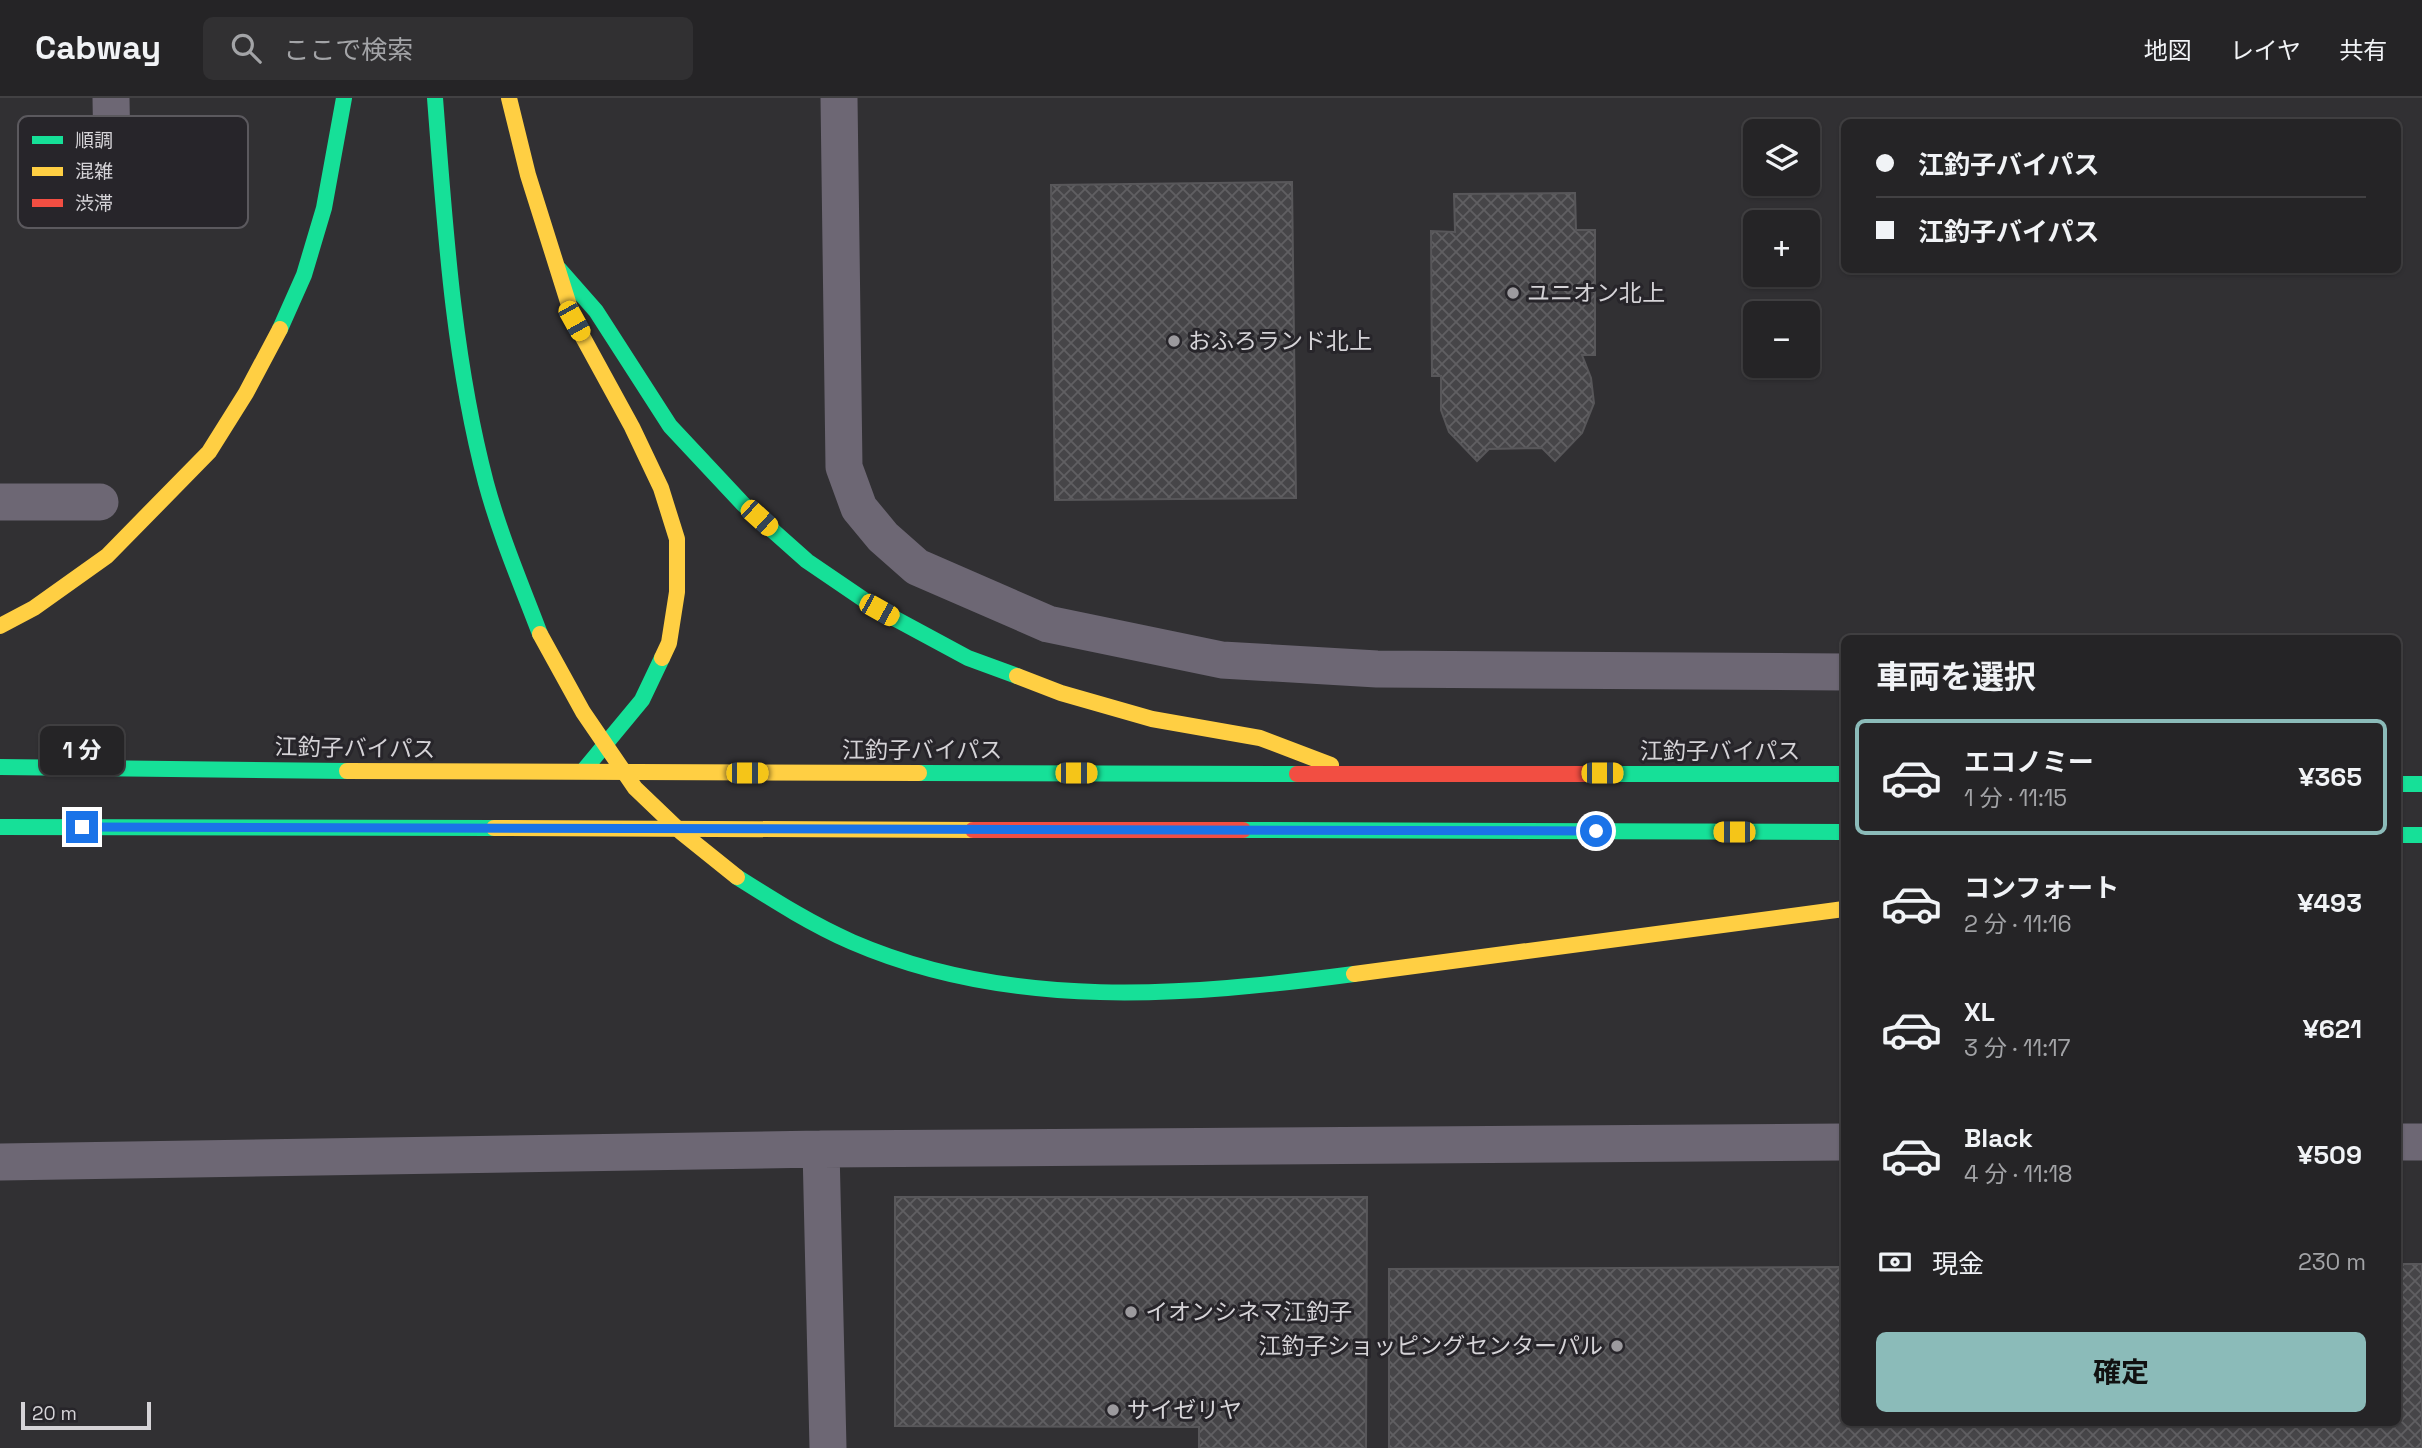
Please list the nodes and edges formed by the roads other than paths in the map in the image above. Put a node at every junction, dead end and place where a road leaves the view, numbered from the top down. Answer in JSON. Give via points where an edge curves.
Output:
{"nodes":[{"id":1,"x":111,"y":98,"type":"edge"},
{"id":2,"x":344,"y":98,"type":"edge"},
{"id":3,"x":435,"y":98,"type":"edge"},
{"id":4,"x":509,"y":98,"type":"edge"},
{"id":5,"x":839,"y":98,"type":"edge"},
{"id":6,"x":111,"y":116,"type":"edge"},
{"id":7,"x":559,"y":269,"type":"junction"},
{"id":8,"x":0,"y":502,"type":"edge"},
{"id":9,"x":100,"y":502,"type":"dead end"},
{"id":10,"x":0,"y":626,"type":"edge"},
{"id":11,"x":1841,"y":672,"type":"edge"},
{"id":12,"x":0,"y":767,"type":"edge"},
{"id":13,"x":582,"y":773,"type":"junction"},
{"id":14,"x":1351,"y":773,"type":"junction"},
{"id":15,"x":1841,"y":774,"type":"edge"},
{"id":16,"x":2401,"y":784,"type":"edge"},
{"id":17,"x":2422,"y":784,"type":"edge"},
{"id":18,"x":560,"y":791,"type":"dead end"},
{"id":19,"x":539,"y":809,"type":"dead end"},
{"id":20,"x":0,"y":827,"type":"edge"},
{"id":21,"x":517,"y":827,"type":"junction"},
{"id":22,"x":1841,"y":832,"type":"edge"},
{"id":23,"x":2401,"y":835,"type":"edge"},
{"id":24,"x":2422,"y":835,"type":"edge"},
{"id":25,"x":1841,"y":909,"type":"edge"},
{"id":26,"x":1841,"y":1142,"type":"edge"},
{"id":27,"x":2401,"y":1142,"type":"edge"},
{"id":28,"x":2422,"y":1142,"type":"edge"},
{"id":29,"x":821,"y":1149,"type":"junction"},
{"id":30,"x":0,"y":1162,"type":"edge"},
{"id":31,"x":828,"y":1448,"type":"edge"}],
"edges":[{"from":1,"to":6,"type":"street"},
{"from":2,"to":10,"type":"highway","via":[[324,208],[304,275],[279,332],[209,452],[107,556],[34,608]]},
{"from":3,"to":25,"type":"highway","bridge":true,"via":[[462,371],[505,544],[540,634],[583,712],[635,788],[737,877],[815,925],[895,959],[975,980],[1050,990],[1135,993],[1338,976]]},
{"from":4,"to":7,"type":"highway"},
{"from":5,"to":11,"type":"street","via":[[844,467],[859,508],[917,567],[1048,624],[1222,660],[1377,669]]},
{"from":7,"to":13,"type":"highway","via":[[574,321],[661,488],[677,540],[677,592],[669,643],[642,700]]},
{"from":7,"to":14,"type":"highway","via":[[596,311],[670,426],[743,504],[807,561],[879,610],[968,658],[1061,693],[1152,719],[1260,738]]},
{"from":8,"to":9,"type":"street"},
{"from":12,"to":13,"type":"highway","name":"江釣子バイパス"},
{"from":13,"to":14,"type":"highway","name":"江釣子バイパス"},
{"from":13,"to":18,"type":"highway"},
{"from":14,"to":15,"type":"highway","name":"江釣子バイパス"},
{"from":16,"to":17,"type":"highway"},
{"from":19,"to":21,"type":"highway"},
{"from":20,"to":21,"type":"highway"},
{"from":21,"to":22,"type":"highway"},
{"from":23,"to":24,"type":"highway"},
{"from":26,"to":29,"type":"street"},
{"from":27,"to":28,"type":"street"},
{"from":29,"to":30,"type":"street"},
{"from":29,"to":31,"type":"street"}]}
